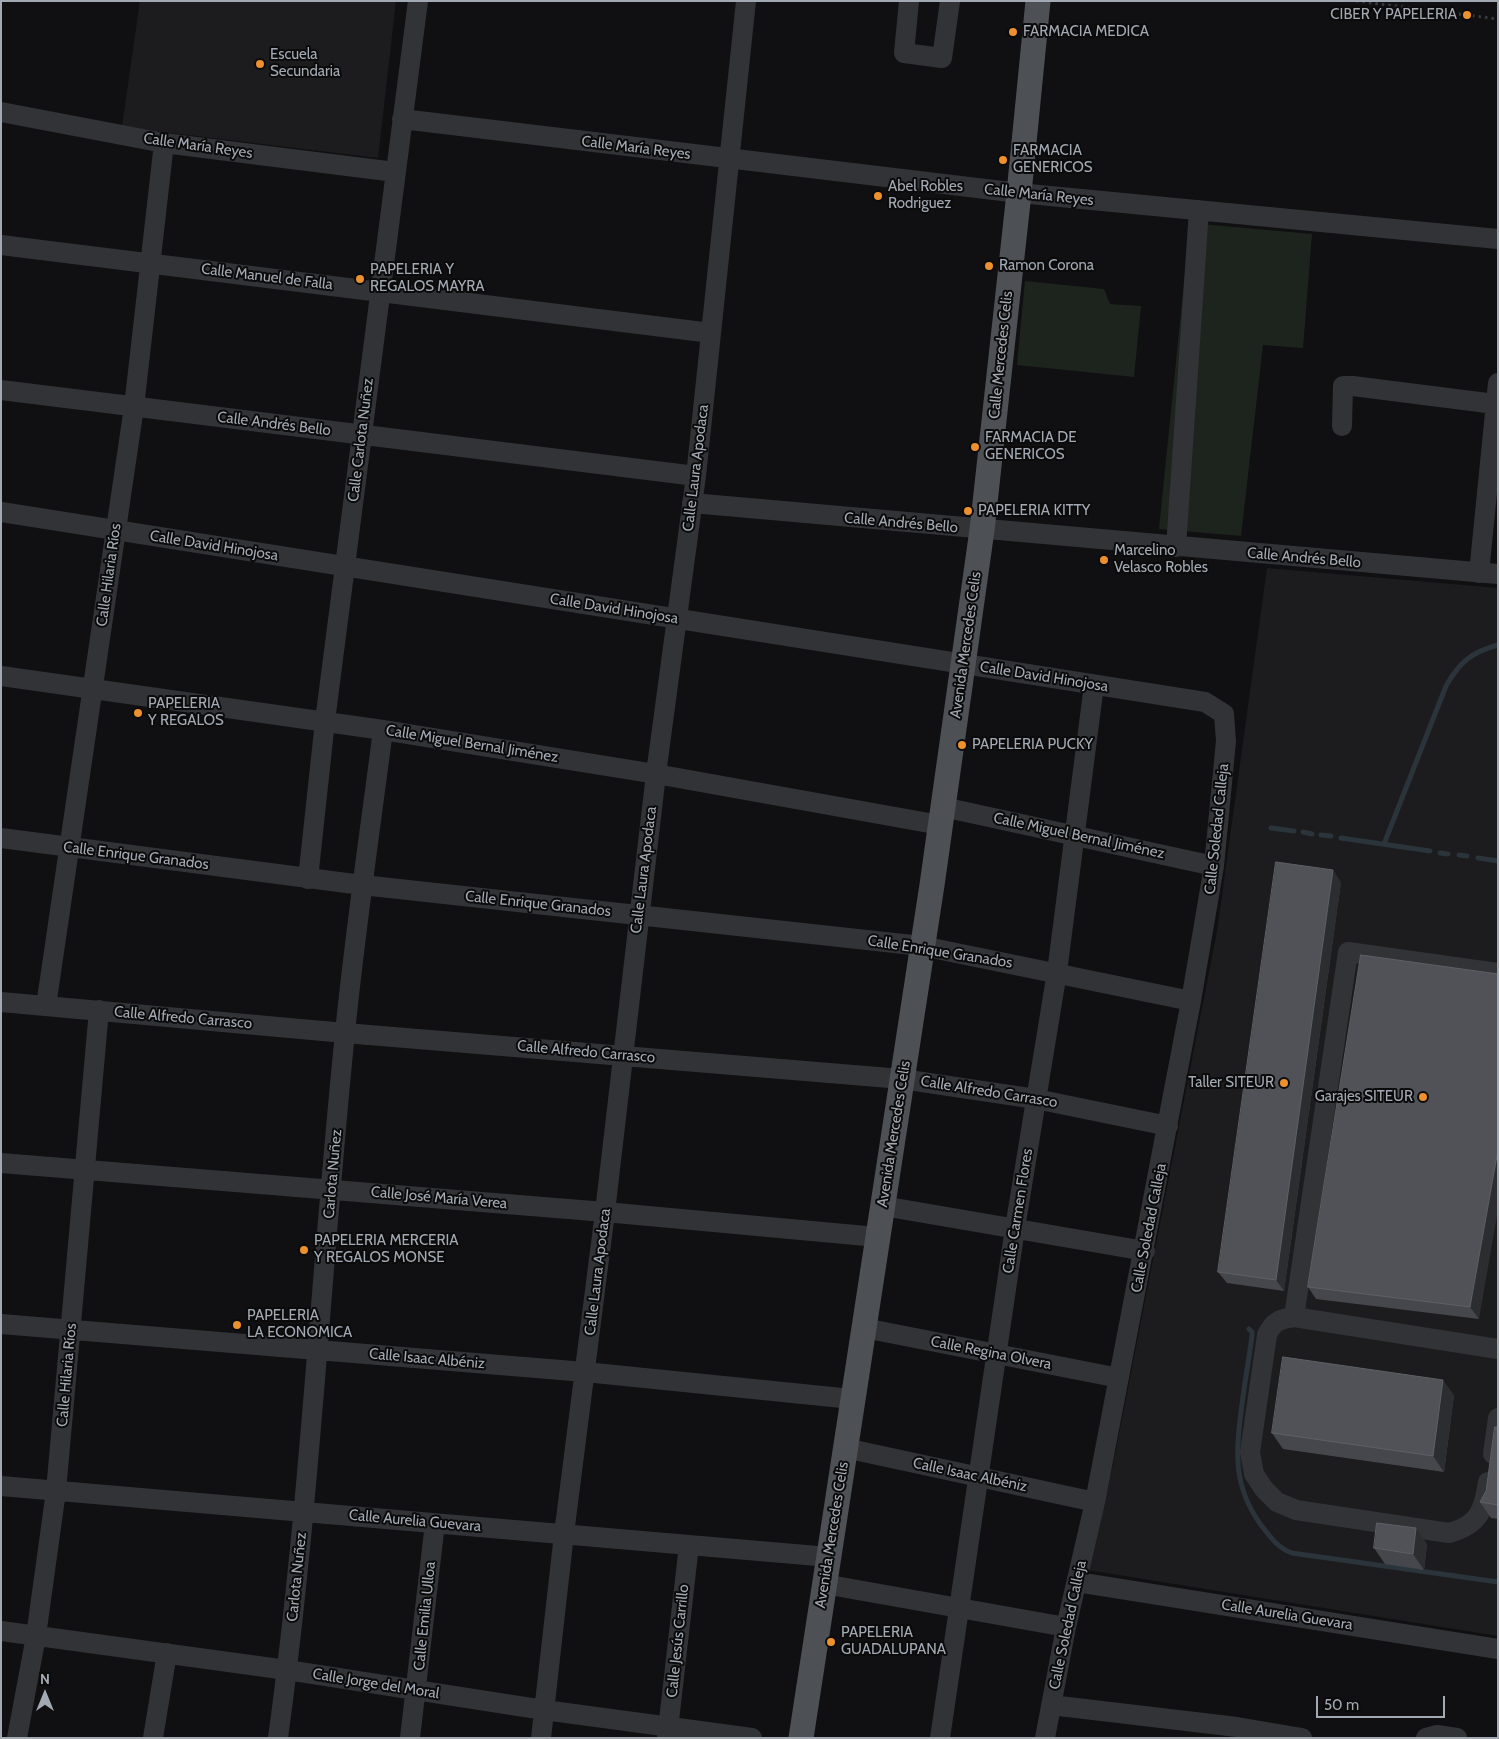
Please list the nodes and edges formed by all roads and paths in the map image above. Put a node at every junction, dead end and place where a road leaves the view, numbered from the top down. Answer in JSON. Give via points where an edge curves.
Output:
{"nodes":[{"id":1,"x":418,"y":1,"type":"edge"},
{"id":2,"x":746,"y":1,"type":"edge"},
{"id":3,"x":909,"y":1,"type":"edge"},
{"id":4,"x":950,"y":1,"type":"edge"},
{"id":5,"x":1038,"y":1,"type":"edge"},
{"id":6,"x":1356,"y":1,"type":"edge"},
{"id":7,"x":1498,"y":19,"type":"edge"},
{"id":8,"x":1,"y":112,"type":"edge"},
{"id":9,"x":402,"y":119,"type":"junction"},
{"id":10,"x":164,"y":143,"type":"junction"},
{"id":11,"x":731,"y":159,"type":"junction"},
{"id":12,"x":395,"y":172,"type":"junction"},
{"id":13,"x":1020,"y":193,"type":"junction"},
{"id":14,"x":1199,"y":210,"type":"junction"},
{"id":15,"x":1498,"y":239,"type":"edge"},
{"id":16,"x":1,"y":245,"type":"edge"},
{"id":17,"x":151,"y":263,"type":"junction"},
{"id":18,"x":379,"y":291,"type":"junction"},
{"id":19,"x":711,"y":333,"type":"junction"},
{"id":20,"x":1498,"y":383,"type":"edge"},
{"id":21,"x":1,"y":390,"type":"edge"},
{"id":22,"x":1495,"y":404,"type":"junction"},
{"id":23,"x":134,"y":407,"type":"junction"},
{"id":24,"x":1342,"y":426,"type":"dead end"},
{"id":25,"x":361,"y":435,"type":"junction"},
{"id":26,"x":696,"y":476,"type":"junction"},
{"id":27,"x":692,"y":503,"type":"junction"},
{"id":28,"x":1,"y":512,"type":"edge"},
{"id":29,"x":115,"y":530,"type":"junction"},
{"id":30,"x":982,"y":530,"type":"junction"},
{"id":31,"x":1176,"y":547,"type":"junction"},
{"id":32,"x":345,"y":566,"type":"junction"},
{"id":33,"x":1488,"y":574,"type":"edge"},
{"id":34,"x":677,"y":619,"type":"junction"},
{"id":35,"x":963,"y":664,"type":"junction"},
{"id":36,"x":1,"y":676,"type":"edge"},
{"id":37,"x":1094,"y":684,"type":"junction"},
{"id":38,"x":93,"y":689,"type":"junction"},
{"id":39,"x":1224,"y":714,"type":"joint"},
{"id":40,"x":325,"y":721,"type":"junction"},
{"id":41,"x":383,"y":730,"type":"junction"},
{"id":42,"x":656,"y":774,"type":"junction"},
{"id":43,"x":942,"y":816,"type":"junction"},
{"id":44,"x":1075,"y":836,"type":"junction"},
{"id":45,"x":1,"y":838,"type":"edge"},
{"id":46,"x":68,"y":847,"type":"junction"},
{"id":47,"x":1214,"y":866,"type":"junction"},
{"id":48,"x":308,"y":878,"type":"junction"},
{"id":49,"x":362,"y":885,"type":"junction"},
{"id":50,"x":639,"y":914,"type":"junction"},
{"id":51,"x":922,"y":946,"type":"junction"},
{"id":52,"x":1057,"y":972,"type":"junction"},
{"id":53,"x":1498,"y":973,"type":"edge"},
{"id":54,"x":1191,"y":1001,"type":"junction"},
{"id":55,"x":1,"y":1002,"type":"edge"},
{"id":56,"x":46,"y":1006,"type":"junction"},
{"id":57,"x":99,"y":1010,"type":"junction"},
{"id":58,"x":345,"y":1033,"type":"junction"},
{"id":59,"x":622,"y":1055,"type":"junction"},
{"id":60,"x":902,"y":1079,"type":"junction"},
{"id":61,"x":1036,"y":1098,"type":"junction"},
{"id":62,"x":1168,"y":1126,"type":"junction"},
{"id":63,"x":1,"y":1162,"type":"edge"},
{"id":64,"x":85,"y":1170,"type":"junction"},
{"id":65,"x":331,"y":1190,"type":"junction"},
{"id":66,"x":883,"y":1206,"type":"junction"},
{"id":67,"x":605,"y":1212,"type":"junction"},
{"id":68,"x":1016,"y":1228,"type":"junction"},
{"id":69,"x":877,"y":1237,"type":"junction"},
{"id":70,"x":1145,"y":1251,"type":"junction"},
{"id":71,"x":1294,"y":1317,"type":"junction"},
{"id":72,"x":1,"y":1324,"type":"edge"},
{"id":73,"x":864,"y":1328,"type":"junction"},
{"id":74,"x":71,"y":1330,"type":"junction"},
{"id":75,"x":1498,"y":1349,"type":"edge"},
{"id":76,"x":317,"y":1350,"type":"junction"},
{"id":77,"x":997,"y":1354,"type":"junction"},
{"id":78,"x":585,"y":1372,"type":"junction"},
{"id":79,"x":1119,"y":1378,"type":"junction"},
{"id":80,"x":852,"y":1399,"type":"junction"},
{"id":81,"x":1498,"y":1418,"type":"edge"},
{"id":82,"x":845,"y":1448,"type":"junction"},
{"id":83,"x":978,"y":1477,"type":"junction"},
{"id":84,"x":1,"y":1486,"type":"edge"},
{"id":85,"x":56,"y":1491,"type":"junction"},
{"id":86,"x":1095,"y":1502,"type":"junction"},
{"id":87,"x":303,"y":1512,"type":"junction"},
{"id":88,"x":435,"y":1523,"type":"junction"},
{"id":89,"x":564,"y":1534,"type":"junction"},
{"id":90,"x":689,"y":1545,"type":"junction"},
{"id":91,"x":828,"y":1557,"type":"junction"},
{"id":92,"x":1077,"y":1582,"type":"junction"},
{"id":93,"x":824,"y":1584,"type":"junction"},
{"id":94,"x":959,"y":1608,"type":"junction"},
{"id":95,"x":1066,"y":1626,"type":"junction"},
{"id":96,"x":1,"y":1631,"type":"edge"},
{"id":97,"x":36,"y":1636,"type":"junction"},
{"id":98,"x":1498,"y":1649,"type":"edge"},
{"id":99,"x":167,"y":1653,"type":"junction"},
{"id":100,"x":287,"y":1670,"type":"junction"},
{"id":101,"x":416,"y":1691,"type":"junction"},
{"id":102,"x":1051,"y":1705,"type":"junction"},
{"id":103,"x":544,"y":1710,"type":"junction"},
{"id":104,"x":668,"y":1732,"type":"edge"},
{"id":105,"x":1236,"y":1733,"type":"edge"},
{"id":106,"x":17,"y":1738,"type":"edge"},
{"id":107,"x":153,"y":1738,"type":"edge"},
{"id":108,"x":278,"y":1738,"type":"edge"},
{"id":109,"x":410,"y":1738,"type":"edge"},
{"id":110,"x":541,"y":1738,"type":"edge"},
{"id":111,"x":752,"y":1738,"type":"edge"},
{"id":112,"x":801,"y":1738,"type":"edge"},
{"id":113,"x":940,"y":1738,"type":"edge"},
{"id":114,"x":1045,"y":1738,"type":"edge"},
{"id":115,"x":1302,"y":1738,"type":"edge"},
{"id":116,"x":1426,"y":1738,"type":"edge"},
{"id":117,"x":1458,"y":1738,"type":"edge"}],
"edges":[{"from":1,"to":9,"type":"street","name":"Calle Carlota Nuñez"},
{"from":2,"to":11,"type":"street","name":"Calle Laura Apodaca"},
{"from":3,"to":4,"type":"street","via":[[904,53],[942,58]]},
{"from":5,"to":13,"type":"main road","name":"Calle Mercedes Celis"},
{"from":6,"to":7,"type":"path"},
{"from":8,"to":10,"type":"street","name":"Calle María Reyes"},
{"from":9,"to":11,"type":"street","name":"Calle María Reyes"},
{"from":9,"to":12,"type":"street","name":"Calle Carlota Nuñez"},
{"from":10,"to":12,"type":"street","name":"Calle María Reyes"},
{"from":10,"to":17,"type":"street","name":"Calle Hilaria Ríos"},
{"from":11,"to":13,"type":"street","name":"Calle María Reyes"},
{"from":11,"to":19,"type":"street","name":"Calle Laura Apodaca"},
{"from":12,"to":18,"type":"street","name":"Calle Carlota Nuñez"},
{"from":13,"to":14,"type":"street","name":"Calle María Reyes"},
{"from":13,"to":30,"type":"main road","name":"Calle Mercedes Celis"},
{"from":14,"to":15,"type":"street","name":"Calle María Reyes"},
{"from":14,"to":31,"type":"street"},
{"from":16,"to":17,"type":"street","name":"Calle Manuel de Falla"},
{"from":17,"to":18,"type":"street","name":"Calle Manuel de Falla"},
{"from":17,"to":23,"type":"street","name":"Calle Hilaria Ríos"},
{"from":18,"to":19,"type":"street","name":"Calle Manuel de Falla"},
{"from":18,"to":25,"type":"street","name":"Calle Carlota Nuñez"},
{"from":19,"to":26,"type":"street","name":"Calle Laura Apodaca"},
{"from":20,"to":22,"type":"street"},
{"from":21,"to":23,"type":"street","name":"Calle Andrés Bello"},
{"from":22,"to":24,"type":"street","via":[[1343,386]]},
{"from":22,"to":33,"type":"street"},
{"from":23,"to":25,"type":"street","name":"Calle Andrés Bello"},
{"from":23,"to":29,"type":"street","name":"Calle Hilaria Ríos"},
{"from":25,"to":26,"type":"street","name":"Calle Andrés Bello"},
{"from":25,"to":32,"type":"street","name":"Calle Carlota Nuñez"},
{"from":26,"to":27,"type":"street","name":"Calle Laura Apodaca"},
{"from":27,"to":30,"type":"street","name":"Calle Andrés Bello"},
{"from":27,"to":34,"type":"street","name":"Calle Laura Apodaca"},
{"from":28,"to":29,"type":"street","name":"Calle David Hinojosa"},
{"from":29,"to":32,"type":"street","name":"Calle David Hinojosa"},
{"from":29,"to":38,"type":"street","name":"Calle Hilaria Ríos"},
{"from":30,"to":31,"type":"street","name":"Calle Andrés Bello"},
{"from":30,"to":35,"type":"main road","name":"Avenida Mercedes Celis"},
{"from":31,"to":33,"type":"street","name":"Calle Andrés Bello"},
{"from":32,"to":34,"type":"street","name":"Calle David Hinojosa"},
{"from":32,"to":40,"type":"street","name":"Calle Carlota Nuñez"},
{"from":34,"to":35,"type":"street","name":"Calle David Hinojosa"},
{"from":34,"to":42,"type":"street","name":"Calle Laura Apodaca"},
{"from":35,"to":37,"type":"street","name":"Calle David Hinojosa"},
{"from":35,"to":43,"type":"main road","name":"Avenida Mercedes Celis"},
{"from":36,"to":38,"type":"street","name":"Calle Miguel Bernal Jiménez"},
{"from":37,"to":39,"type":"street","name":"Calle David Hinojosa","via":[[1205,702]]},
{"from":37,"to":44,"type":"street","name":"Calle Carmen Flores"},
{"from":38,"to":40,"type":"street","name":"Calle Miguel Bernal Jiménez"},
{"from":38,"to":46,"type":"street","name":"Calle Hilaria Ríos"},
{"from":39,"to":47,"type":"street","name":"Calle Soledad Calleja","via":[[1226,741]]},
{"from":40,"to":41,"type":"street","name":"Calle Miguel Bernal Jiménez"},
{"from":40,"to":48,"type":"street","name":"Calle Carlota Nuñez"},
{"from":41,"to":42,"type":"street","name":"Calle Miguel Bernal Jiménez"},
{"from":41,"to":49,"type":"street","name":"Carlota Nuñez"},
{"from":42,"to":43,"type":"street","name":"Calle Miguel Bernal Jiménez"},
{"from":42,"to":50,"type":"street","name":"Calle Laura Apodaca"},
{"from":43,"to":44,"type":"street","name":"Calle Miguel Bernal Jiménez"},
{"from":43,"to":51,"type":"main road","name":"Avenida Mercedes Celis"},
{"from":44,"to":47,"type":"street","name":"Calle Miguel Bernal Jiménez"},
{"from":44,"to":52,"type":"street","name":"Calle Carmen Flores"},
{"from":45,"to":46,"type":"street","name":"Calle Enrique Granados"},
{"from":46,"to":48,"type":"street","name":"Calle Enrique Granados"},
{"from":46,"to":56,"type":"street","name":"Calle Hilaria Ríos"},
{"from":47,"to":54,"type":"street","name":"Calle Soledad Calleja"},
{"from":48,"to":49,"type":"street","name":"Calle Enrique Granados"},
{"from":49,"to":50,"type":"street","name":"Calle Enrique Granados"},
{"from":49,"to":58,"type":"street","name":"Carlota Nuñez"},
{"from":50,"to":51,"type":"street","name":"Calle Enrique Granados"},
{"from":50,"to":59,"type":"street","name":"Calle Laura Apodaca"},
{"from":51,"to":52,"type":"street","name":"Calle Enrique Granados"},
{"from":51,"to":60,"type":"main road","name":"Avenida Mercedes Celis"},
{"from":52,"to":54,"type":"street","name":"Calle Enrique Granados"},
{"from":52,"to":61,"type":"street","name":"Calle Carmen Flores"},
{"from":53,"to":71,"type":"street","via":[[1348,952]]},
{"from":54,"to":62,"type":"street","name":"Calle Soledad Calleja"},
{"from":55,"to":56,"type":"street","name":"Calle Alfredo Carrasco"},
{"from":56,"to":57,"type":"street","name":"Calle Alfredo Carrasco"},
{"from":57,"to":58,"type":"street","name":"Calle Alfredo Carrasco"},
{"from":57,"to":64,"type":"street","name":"Calle Hilaria Ríos"},
{"from":58,"to":59,"type":"street","name":"Calle Alfredo Carrasco"},
{"from":58,"to":65,"type":"street","name":"Carlota Nuñez"},
{"from":59,"to":60,"type":"street","name":"Calle Alfredo Carrasco"},
{"from":59,"to":67,"type":"street","name":"Calle Laura Apodaca"},
{"from":60,"to":61,"type":"street","name":"Calle Alfredo Carrasco"},
{"from":60,"to":66,"type":"main road","name":"Avenida Mercedes Celis"},
{"from":61,"to":62,"type":"street","name":"Calle Alfredo Carrasco"},
{"from":61,"to":68,"type":"street","name":"Calle Carmen Flores"},
{"from":62,"to":70,"type":"street","name":"Calle Soledad Calleja"},
{"from":63,"to":64,"type":"street","name":"Calle José María Verea"},
{"from":64,"to":65,"type":"street","name":"Calle José María Verea"},
{"from":64,"to":74,"type":"street","name":"Calle Hilaria Ríos"},
{"from":65,"to":67,"type":"street","name":"Calle José María Verea"},
{"from":65,"to":76,"type":"street","name":"Carlota Nuñez"},
{"from":66,"to":68,"type":"street"},
{"from":66,"to":69,"type":"main road","name":"Avenida Mercedes Celis"},
{"from":67,"to":69,"type":"street","name":"Calle José María Verea"},
{"from":67,"to":78,"type":"street","name":"Calle Laura Apodaca"},
{"from":68,"to":70,"type":"street"},
{"from":68,"to":77,"type":"street","name":"Calle Carmen Flores"},
{"from":69,"to":73,"type":"main road","name":"Avenida Mercedes Celis"},
{"from":70,"to":79,"type":"street","name":"Calle Soledad Calleja"},
{"from":71,"to":75,"type":"street"},
{"from":71,"to":81,"type":"street","via":[[1281,1318],[1267,1335],[1250,1452],[1254,1474],[1264,1490],[1278,1502],[1296,1510],[1449,1532],[1459,1530],[1478,1516],[1485,1505]]},
{"from":72,"to":74,"type":"street","name":"Calle Isaac Albéniz"},
{"from":73,"to":77,"type":"street","name":"Calle Regina Olvera"},
{"from":73,"to":80,"type":"main road","name":"Avenida Mercedes Celis"},
{"from":74,"to":76,"type":"street","name":"Calle Isaac Albéniz"},
{"from":74,"to":85,"type":"street","name":"Calle Hilaria Ríos"},
{"from":76,"to":78,"type":"street","name":"Calle Isaac Albéniz"},
{"from":76,"to":87,"type":"street","name":"Carlota Nuñez"},
{"from":77,"to":79,"type":"street","name":"Calle Regina Olvera"},
{"from":77,"to":83,"type":"street","name":"Calle Carmen Flores"},
{"from":78,"to":80,"type":"street","name":"Calle Isaac Albéniz"},
{"from":78,"to":89,"type":"street","name":"Calle Laura Apodaca"},
{"from":79,"to":86,"type":"street","name":"Calle Soledad Calleja"},
{"from":80,"to":82,"type":"main road","name":"Avenida Mercedes Celis"},
{"from":82,"to":83,"type":"street","name":"Calle Isaac Albéniz"},
{"from":82,"to":91,"type":"main road","name":"Avenida Mercedes Celis"},
{"from":83,"to":86,"type":"street","name":"Calle Isaac Albéniz"},
{"from":83,"to":94,"type":"street","name":"Calle Carmen Flores"},
{"from":84,"to":85,"type":"street","name":"Calle Aurelia Guevara"},
{"from":85,"to":87,"type":"street","name":"Calle Aurelia Guevara"},
{"from":85,"to":97,"type":"street","name":"Calle Hilaria Ríos"},
{"from":86,"to":92,"type":"street","name":"Calle Soledad Calleja"},
{"from":87,"to":88,"type":"street","name":"Calle Aurelia Guevara"},
{"from":87,"to":100,"type":"street","name":"Carlota Nuñez"},
{"from":88,"to":89,"type":"street","name":"Calle Aurelia Guevara"},
{"from":88,"to":101,"type":"street","name":"Calle Emilia Ulloa"},
{"from":89,"to":90,"type":"street","name":"Calle Aurelia Guevara"},
{"from":89,"to":103,"type":"street","name":"Calle Laura Apodaca"},
{"from":90,"to":91,"type":"street","name":"Calle Aurelia Guevara"},
{"from":90,"to":104,"type":"street","name":"Calle Jesús Carrillo"},
{"from":91,"to":93,"type":"main road","name":"Avenida Mercedes Celis"},
{"from":92,"to":95,"type":"street","name":"Calle Soledad Calleja"},
{"from":92,"to":98,"type":"street","name":"Calle Aurelia Guevara"},
{"from":93,"to":94,"type":"street"},
{"from":93,"to":112,"type":"main road","name":"Avenida Mercedes Celis"},
{"from":94,"to":95,"type":"street"},
{"from":94,"to":113,"type":"street","name":"Calle Carmen Flores"},
{"from":95,"to":102,"type":"street","name":"Calle Soledad Calleja"},
{"from":96,"to":97,"type":"street","name":"Calle Jorge del Moral"},
{"from":97,"to":99,"type":"street","name":"Calle Jorge del Moral"},
{"from":97,"to":106,"type":"street","name":"Calle Hilaria Ríos"},
{"from":99,"to":100,"type":"street","name":"Calle Jorge del Moral"},
{"from":99,"to":107,"type":"street"},
{"from":100,"to":101,"type":"street","name":"Calle Jorge del Moral"},
{"from":100,"to":108,"type":"street","name":"Carlota Nuñez"},
{"from":101,"to":103,"type":"street","name":"Calle Jorge del Moral"},
{"from":101,"to":109,"type":"street","name":"Calle Emilia Ulloa"},
{"from":102,"to":105,"type":"street"},
{"from":102,"to":114,"type":"street","name":"Calle Soledad Calleja"},
{"from":103,"to":104,"type":"street","name":"Calle Jorge del Moral"},
{"from":103,"to":110,"type":"street","name":"Calle Laura Apodaca"},
{"from":104,"to":111,"type":"street","name":"Calle Jorge del Moral"},
{"from":105,"to":115,"type":"street"},
{"from":116,"to":117,"type":"street","via":[[1437,1735]]}]}
